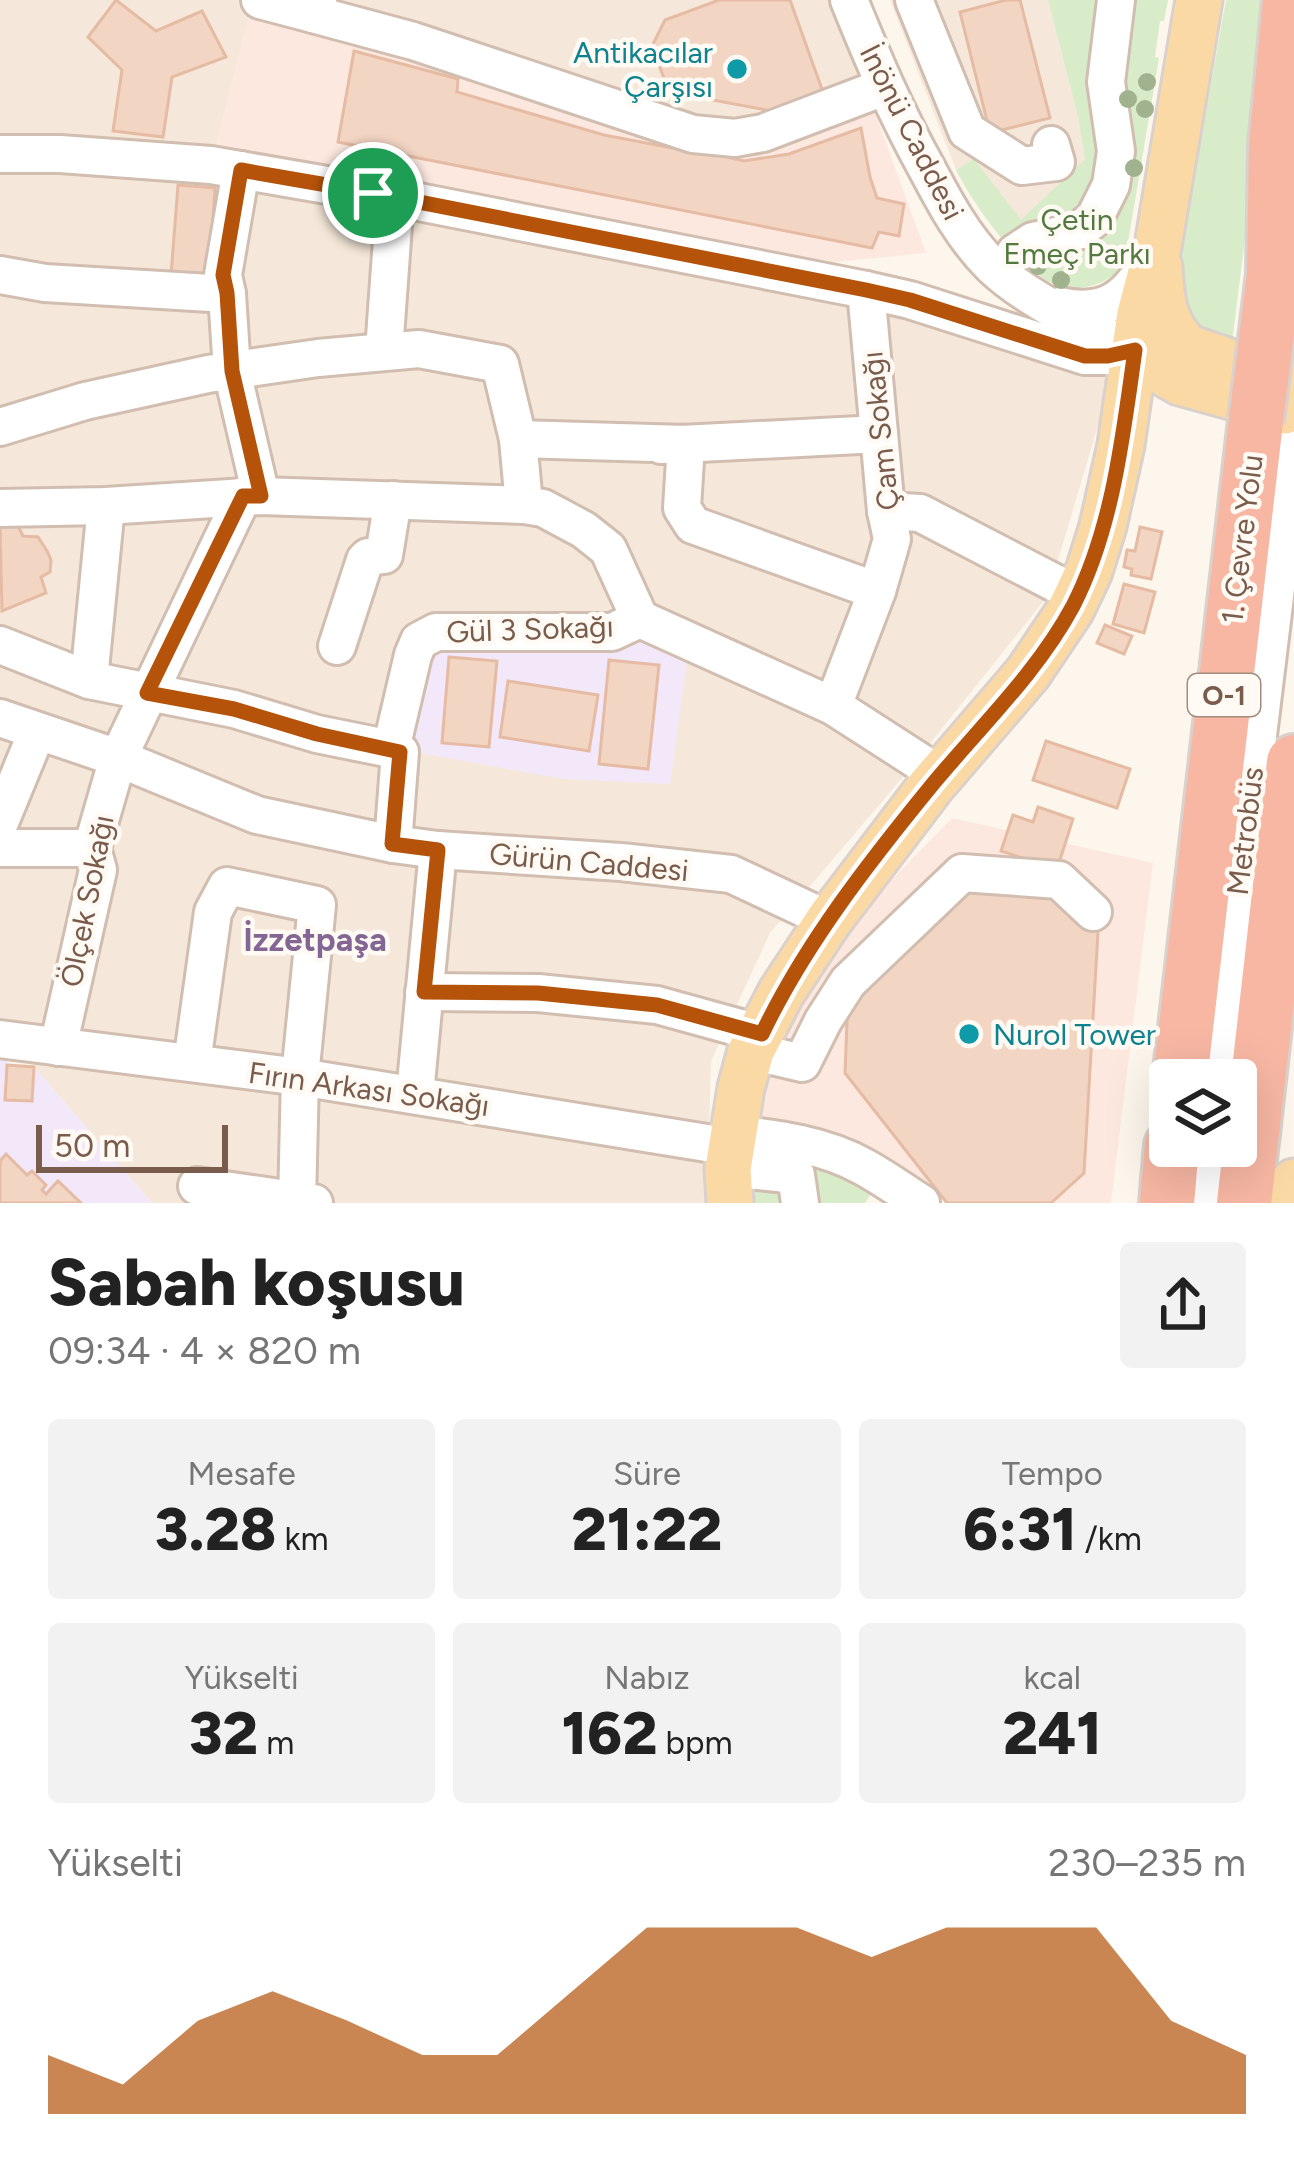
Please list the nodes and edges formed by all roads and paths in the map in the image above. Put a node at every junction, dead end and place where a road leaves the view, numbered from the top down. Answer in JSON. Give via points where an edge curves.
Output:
{"nodes":[{"id":1,"x":260,"y":0,"type":"edge"},
{"id":2,"x":895,"y":0,"type":"edge"},
{"id":3,"x":914,"y":0,"type":"edge"},
{"id":4,"x":1116,"y":0,"type":"edge"},
{"id":5,"x":1199,"y":0,"type":"edge"},
{"id":6,"x":1290,"y":0,"type":"edge"},
{"id":7,"x":316,"y":7,"type":"edge"},
{"id":8,"x":852,"y":8,"type":"edge"},
{"id":9,"x":884,"y":87,"type":"junction"},
{"id":10,"x":1294,"y":142,"type":"edge"},
{"id":11,"x":1051,"y":145,"type":"dead end"},
{"id":12,"x":0,"y":154,"type":"edge"},
{"id":13,"x":241,"y":170,"type":"junction"},
{"id":14,"x":395,"y":198,"type":"junction"},
{"id":15,"x":1158,"y":246,"type":"junction"},
{"id":16,"x":1016,"y":253,"type":"dead end"},
{"id":17,"x":0,"y":275,"type":"edge"},
{"id":18,"x":1274,"y":275,"type":"junction"},
{"id":19,"x":866,"y":290,"type":"junction"},
{"id":20,"x":227,"y":293,"type":"junction"},
{"id":21,"x":1042,"y":302,"type":"junction"},
{"id":22,"x":384,"y":350,"type":"junction"},
{"id":23,"x":1135,"y":350,"type":"junction"},
{"id":24,"x":232,"y":371,"type":"junction"},
{"id":25,"x":1192,"y":386,"type":"junction"},
{"id":26,"x":1285,"y":414,"type":"edge"},
{"id":27,"x":0,"y":427,"type":"edge"},
{"id":28,"x":879,"y":434,"type":"junction"},
{"id":29,"x":518,"y":439,"type":"junction"},
{"id":30,"x":686,"y":444,"type":"junction"},
{"id":31,"x":1121,"y":445,"type":"junction"},
{"id":32,"x":252,"y":496,"type":"junction"},
{"id":33,"x":393,"y":500,"type":"junction"},
{"id":34,"x":524,"y":505,"type":"junction"},
{"id":35,"x":106,"y":506,"type":"junction"},
{"id":36,"x":0,"y":508,"type":"edge"},
{"id":37,"x":886,"y":511,"type":"junction"},
{"id":38,"x":878,"y":591,"type":"junction"},
{"id":39,"x":1078,"y":596,"type":"junction"},
{"id":40,"x":640,"y":619,"type":"junction"},
{"id":41,"x":0,"y":645,"type":"edge"},
{"id":42,"x":337,"y":646,"type":"dead end"},
{"id":43,"x":89,"y":680,"type":"junction"},
{"id":44,"x":147,"y":693,"type":"junction"},
{"id":45,"x":833,"y":706,"type":"junction"},
{"id":46,"x":0,"y":718,"type":"edge"},
{"id":47,"x":37,"y":732,"type":"junction"},
{"id":48,"x":391,"y":749,"type":"junction"},
{"id":49,"x":118,"y":758,"type":"junction"},
{"id":50,"x":1294,"y":762,"type":"edge"},
{"id":51,"x":940,"y":776,"type":"junction"},
{"id":52,"x":0,"y":821,"type":"edge"},
{"id":53,"x":392,"y":844,"type":"junction"},
{"id":54,"x":0,"y":848,"type":"edge"},
{"id":55,"x":92,"y":848,"type":"junction"},
{"id":56,"x":438,"y":850,"type":"junction"},
{"id":57,"x":1094,"y":912,"type":"dead end"},
{"id":58,"x":829,"y":920,"type":"junction"},
{"id":59,"x":1233,"y":950,"type":"junction"},
{"id":60,"x":424,"y":992,"type":"junction"},
{"id":61,"x":0,"y":1039,"type":"edge"},
{"id":62,"x":757,"y":1042,"type":"junction"},
{"id":63,"x":58,"y":1046,"type":"junction"},
{"id":64,"x":1189,"y":1059,"type":"edge"},
{"id":65,"x":1219,"y":1059,"type":"edge"},
{"id":66,"x":192,"y":1064,"type":"junction"},
{"id":67,"x":300,"y":1077,"type":"junction"},
{"id":68,"x":415,"y":1094,"type":"junction"},
{"id":69,"x":1170,"y":1167,"type":"edge"},
{"id":70,"x":1206,"y":1167,"type":"edge"},
{"id":71,"x":737,"y":1169,"type":"edge"},
{"id":72,"x":1294,"y":1182,"type":"edge"},
{"id":73,"x":197,"y":1186,"type":"dead end"},
{"id":74,"x":303,"y":1202,"type":"edge"},
{"id":75,"x":800,"y":1203,"type":"edge"},
{"id":76,"x":921,"y":1203,"type":"edge"},
{"id":77,"x":1167,"y":1203,"type":"edge"},
{"id":78,"x":1202,"y":1203,"type":"edge"},
{"id":79,"x":1244,"y":1203,"type":"edge"},
{"id":80,"x":1272,"y":1203,"type":"edge"}],
"edges":[{"from":1,"to":7,"type":"street"},
{"from":2,"to":8,"type":"street"},
{"from":3,"to":11,"type":"street","via":[[967,131],[1022,166],[1056,162]]},
{"from":4,"to":16,"type":"street","via":[[1106,82],[1124,187],[1078,232]]},
{"from":5,"to":15,"type":"main road"},
{"from":6,"to":18,"type":"highway"},
{"from":7,"to":9,"type":"street","via":[[693,134],[764,133]]},
{"from":8,"to":9,"type":"street","name":"İnönü Caddesi"},
{"from":9,"to":21,"type":"street","name":"İnönü Caddesi","via":[[953,217],[996,269]]},
{"from":10,"to":18,"type":"highway","name":"1. Çevre Yolu","number":"O-1"},
{"from":12,"to":13,"type":"street"},
{"from":13,"to":14,"type":"street"},
{"from":13,"to":20,"type":"street","via":[[223,275]]},
{"from":14,"to":19,"type":"street"},
{"from":14,"to":22,"type":"street"},
{"from":15,"to":21,"type":"street","via":[[1138,281],[1110,305]]},
{"from":15,"to":23,"type":"main road"},
{"from":15,"to":26,"type":"main road","via":[[1165,318],[1175,336]]},
{"from":17,"to":20,"type":"street"},
{"from":18,"to":26,"type":"highway","name":"1. Çevre Yolu","number":"O-1","bridge":true},
{"from":19,"to":23,"type":"street","via":[[1085,356]]},
{"from":19,"to":28,"type":"street","name":"Çam Sokağı"},
{"from":20,"to":24,"type":"street"},
{"from":21,"to":23,"type":"street","name":"İnönü Caddesi"},
{"from":22,"to":24,"type":"street"},
{"from":22,"to":29,"type":"street","via":[[500,364]]},
{"from":23,"to":25,"type":"main road"},
{"from":23,"to":31,"type":"main road"},
{"from":24,"to":27,"type":"street","via":[[85,400]]},
{"from":24,"to":32,"type":"street","via":[[253,458]]},
{"from":25,"to":26,"type":"main road"},
{"from":25,"to":31,"type":"main road","via":[[1157,398]]},
{"from":26,"to":59,"type":"highway","name":"1. Çevre Yolu","number":"O-1"},
{"from":28,"to":30,"type":"street"},
{"from":28,"to":37,"type":"street","name":"Çam Sokağı"},
{"from":29,"to":30,"type":"street","via":[[582,448]]},
{"from":29,"to":34,"type":"street"},
{"from":30,"to":38,"type":"street","via":[[682,508],[693,525]]},
{"from":31,"to":39,"type":"main road"},
{"from":32,"to":33,"type":"street"},
{"from":32,"to":35,"type":"street"},
{"from":32,"to":44,"type":"street","name":"Ölçek Sokağı"},
{"from":33,"to":34,"type":"street"},
{"from":33,"to":42,"type":"street","via":[[384,555],[365,560]]},
{"from":34,"to":40,"type":"street","via":[[543,508],[608,549]]},
{"from":35,"to":36,"type":"street"},
{"from":35,"to":43,"type":"street"},
{"from":37,"to":38,"type":"street","name":"Çam Sokağı","via":[[892,539]]},
{"from":37,"to":39,"type":"street","via":[[920,513]]},
{"from":38,"to":45,"type":"street","name":"Çam Sokağı"},
{"from":39,"to":51,"type":"main road","via":[[1028,673]]},
{"from":40,"to":45,"type":"street"},
{"from":40,"to":48,"type":"street","name":"Gül 3 Sokağı","via":[[613,632],[436,632],[412,655]]},
{"from":41,"to":43,"type":"street"},
{"from":43,"to":44,"type":"street"},
{"from":44,"to":48,"type":"street"},
{"from":44,"to":49,"type":"street","name":"Ölçek Sokağı"},
{"from":45,"to":51,"type":"street"},
{"from":46,"to":47,"type":"street","name":"Gürün Caddesi"},
{"from":47,"to":49,"type":"street","name":"Gürün Caddesi"},
{"from":47,"to":52,"type":"street"},
{"from":48,"to":53,"type":"street","name":"Gül 3 Sokağı","via":[[400,752]]},
{"from":49,"to":53,"type":"street","name":"Gürün Caddesi","via":[[257,815]]},
{"from":49,"to":55,"type":"street","name":"Ölçek Sokağı"},
{"from":50,"to":59,"type":"highway","name":"1. Çevre Yolu","number":"O-1"},
{"from":51,"to":58,"type":"main road"},
{"from":53,"to":56,"type":"street","name":"Gürün Caddesi"},
{"from":54,"to":55,"type":"street"},
{"from":55,"to":63,"type":"street","name":"Ölçek Sokağı","via":[[98,870]]},
{"from":56,"to":58,"type":"street","name":"Gürün Caddesi","via":[[731,874]]},
{"from":56,"to":60,"type":"street"},
{"from":57,"to":62,"type":"street","via":[[1059,880],[962,873],[848,982],[802,1063]]},
{"from":58,"to":62,"type":"main road"},
{"from":59,"to":64,"type":"highway","name":"1. Çevre Yolu","number":"O-1"},
{"from":59,"to":65,"type":"street","name":"Metrobüs"},
{"from":59,"to":79,"type":"highway","name":"1. Çevre Yolu","number":"O-1"},
{"from":60,"to":62,"type":"street","via":[[657,1005]]},
{"from":60,"to":68,"type":"street"},
{"from":61,"to":63,"type":"street","name":"Fırın Arkası Sokağı"},
{"from":62,"to":71,"type":"main road","via":[[741,1088]]},
{"from":63,"to":66,"type":"street","name":"Fırın Arkası Sokağı"},
{"from":66,"to":67,"type":"street","name":"Fırın Arkası Sokağı"},
{"from":66,"to":67,"type":"street","via":[[213,913],[227,886],[317,905]]},
{"from":67,"to":68,"type":"street","name":"Fırın Arkası Sokağı"},
{"from":67,"to":74,"type":"street"},
{"from":68,"to":71,"type":"street","name":"Fırın Arkası Sokağı","via":[[719,1145]]},
{"from":69,"to":77,"type":"highway"},
{"from":70,"to":78,"type":"street"},
{"from":71,"to":75,"type":"street","via":[[796,1174]]},
{"from":71,"to":76,"type":"street","via":[[782,1140],[862,1165]]},
{"from":72,"to":80,"type":"main road"},
{"from":73,"to":74,"type":"street"}]}
